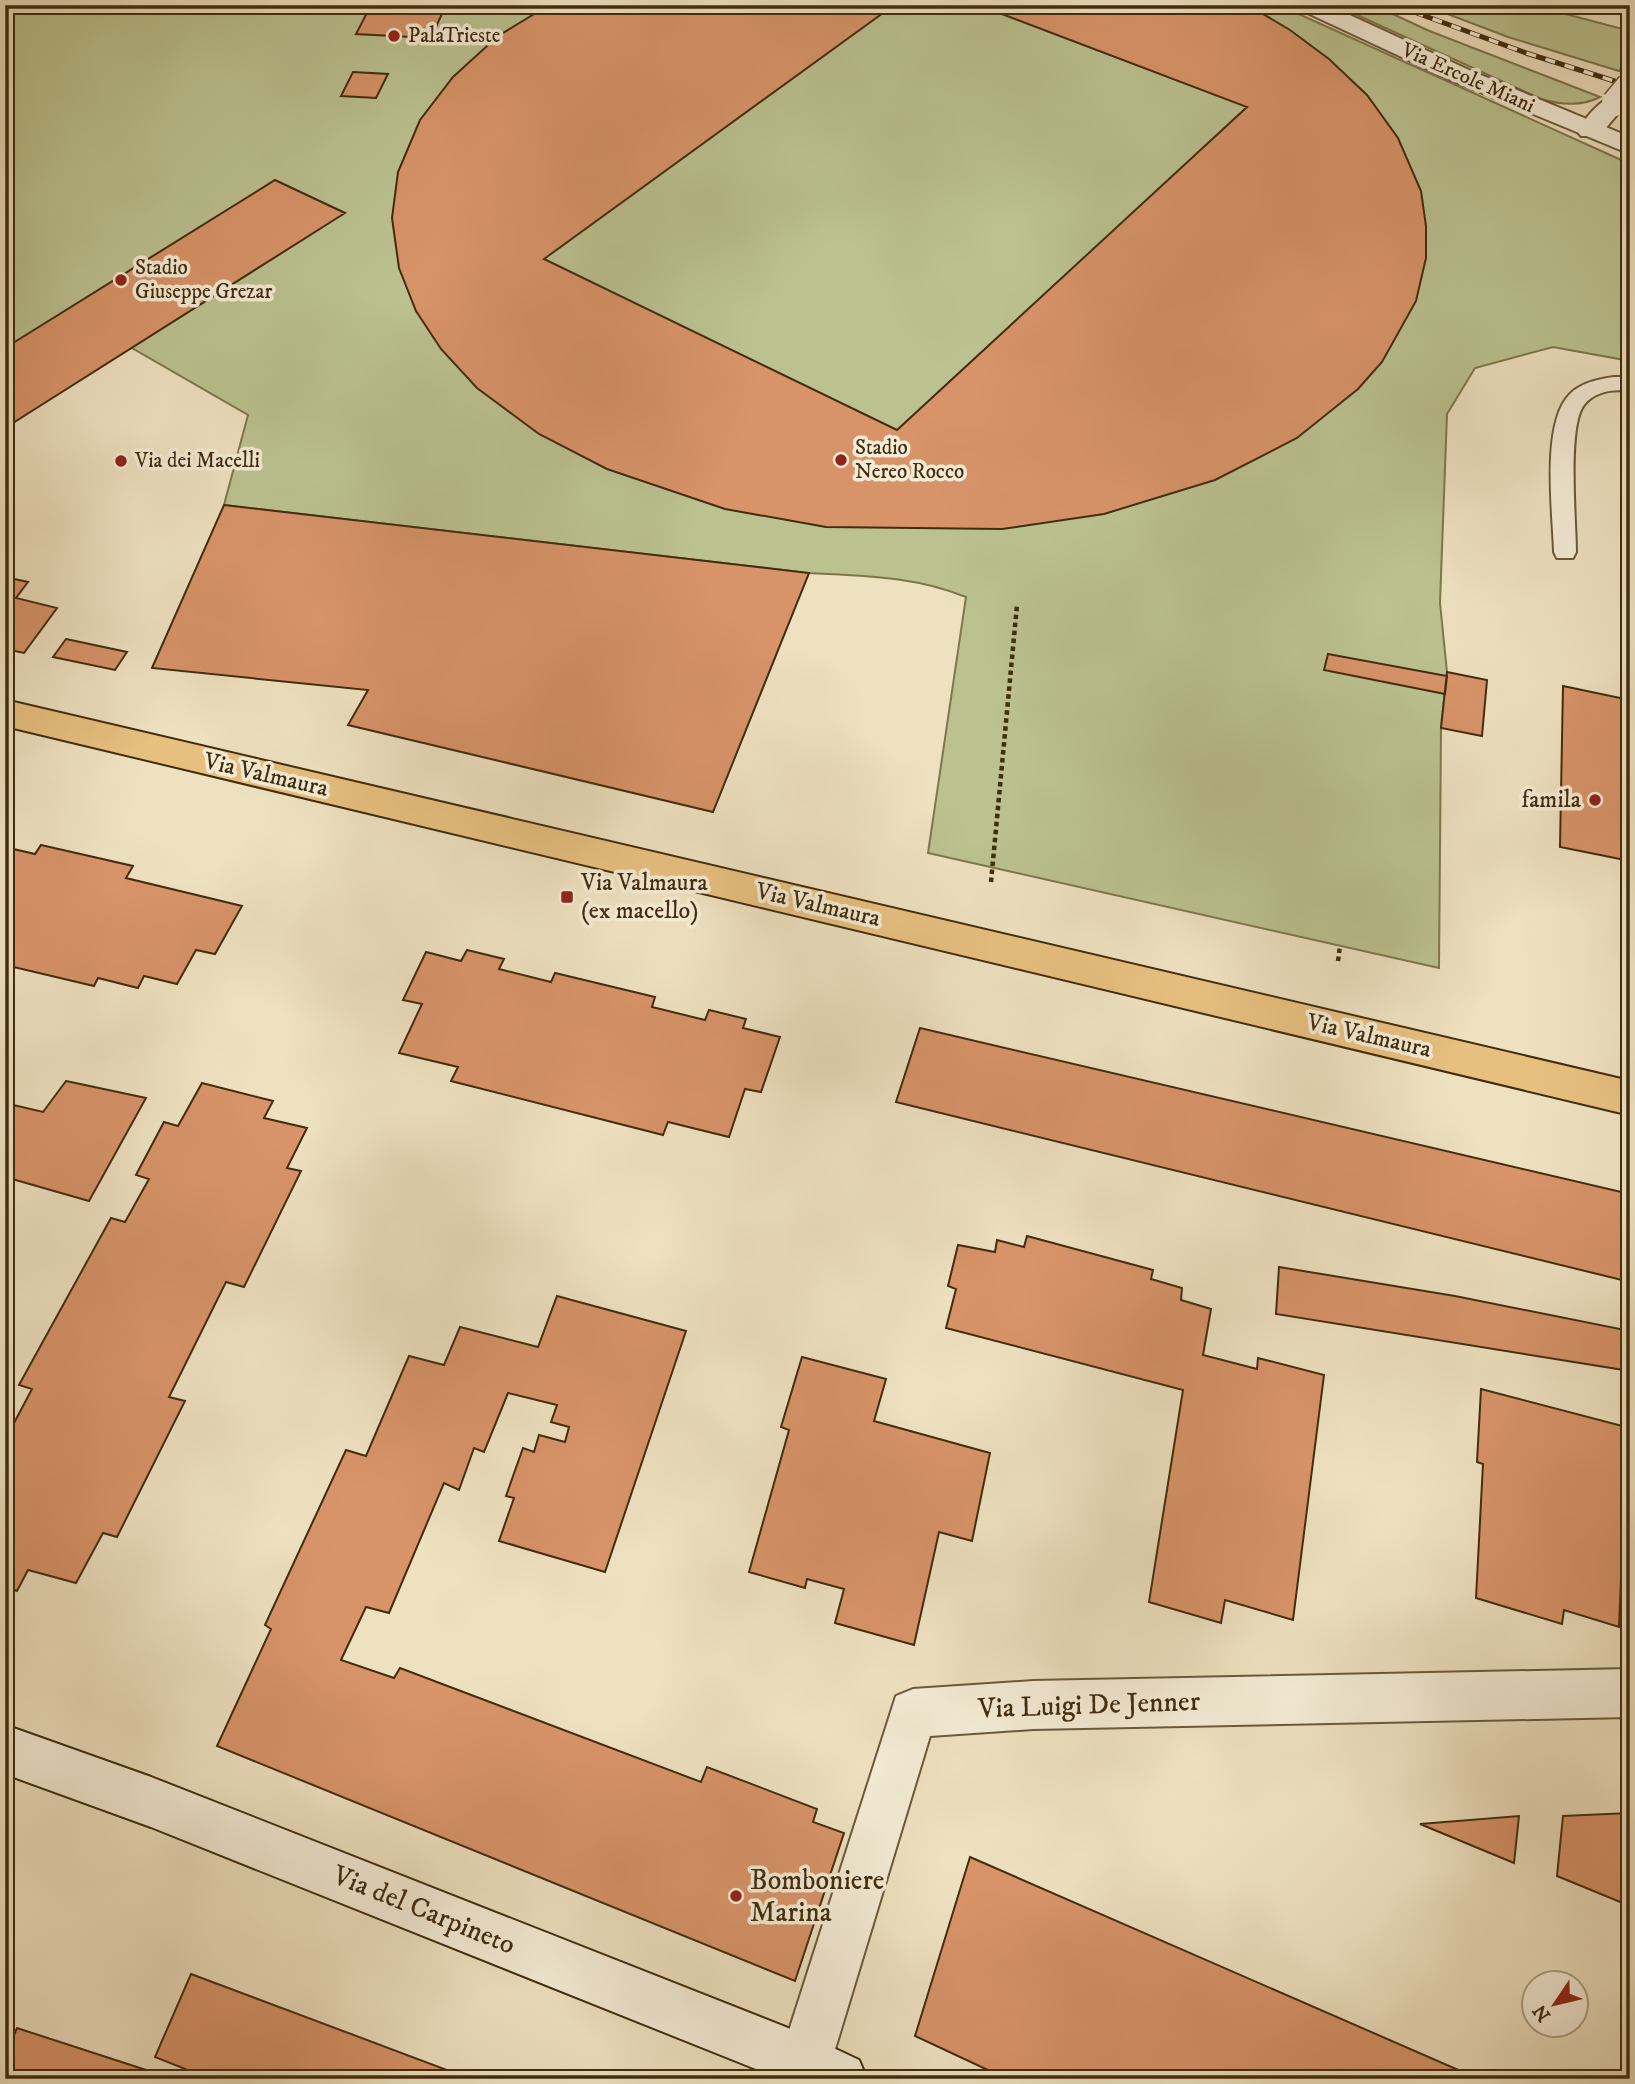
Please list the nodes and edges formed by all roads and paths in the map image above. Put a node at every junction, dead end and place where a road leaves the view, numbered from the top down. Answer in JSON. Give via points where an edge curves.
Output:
{"nodes":[{"id":1,"x":1309,"y":5,"type":"edge"},
{"id":2,"x":1623,"y":94,"type":"edge"},
{"id":3,"x":1590,"y":131,"type":"junction"},
{"id":4,"x":1630,"y":146,"type":"edge"},
{"id":5,"x":1630,"y":384,"type":"edge"},
{"id":6,"x":1565,"y":552,"type":"dead end"},
{"id":7,"x":1017,"y":605,"type":"dead end"},
{"id":8,"x":5,"y":713,"type":"edge"},
{"id":9,"x":990,"y":882,"type":"dead end"},
{"id":10,"x":1339,"y":946,"type":"dead end"},
{"id":11,"x":1338,"y":961,"type":"dead end"},
{"id":12,"x":1630,"y":1098,"type":"edge"},
{"id":13,"x":1630,"y":1693,"type":"edge"},
{"id":14,"x":5,"y":1749,"type":"edge"},
{"id":15,"x":823,"y":2070,"type":"edge"}],
"edges":[{"from":1,"to":3,"type":"street","name":"Via Ercole Miani"},
{"from":2,"to":3,"type":"street"},
{"from":3,"to":4,"type":"street","name":"Via Ercole Miani"},
{"from":5,"to":6,"type":"lane","via":[[1592,388],[1573,405],[1566,426]]},
{"from":7,"to":9,"type":"path"},
{"from":8,"to":12,"type":"main road","name":"Via Valmaura"},
{"from":10,"to":11,"type":"path"},
{"from":13,"to":15,"type":"street","name":"Via Luigi De Jenner","via":[[1033,1705],[913,1713]]},
{"from":14,"to":15,"type":"street","name":"Via del Carpineto","via":[[151,1802]]}]}
